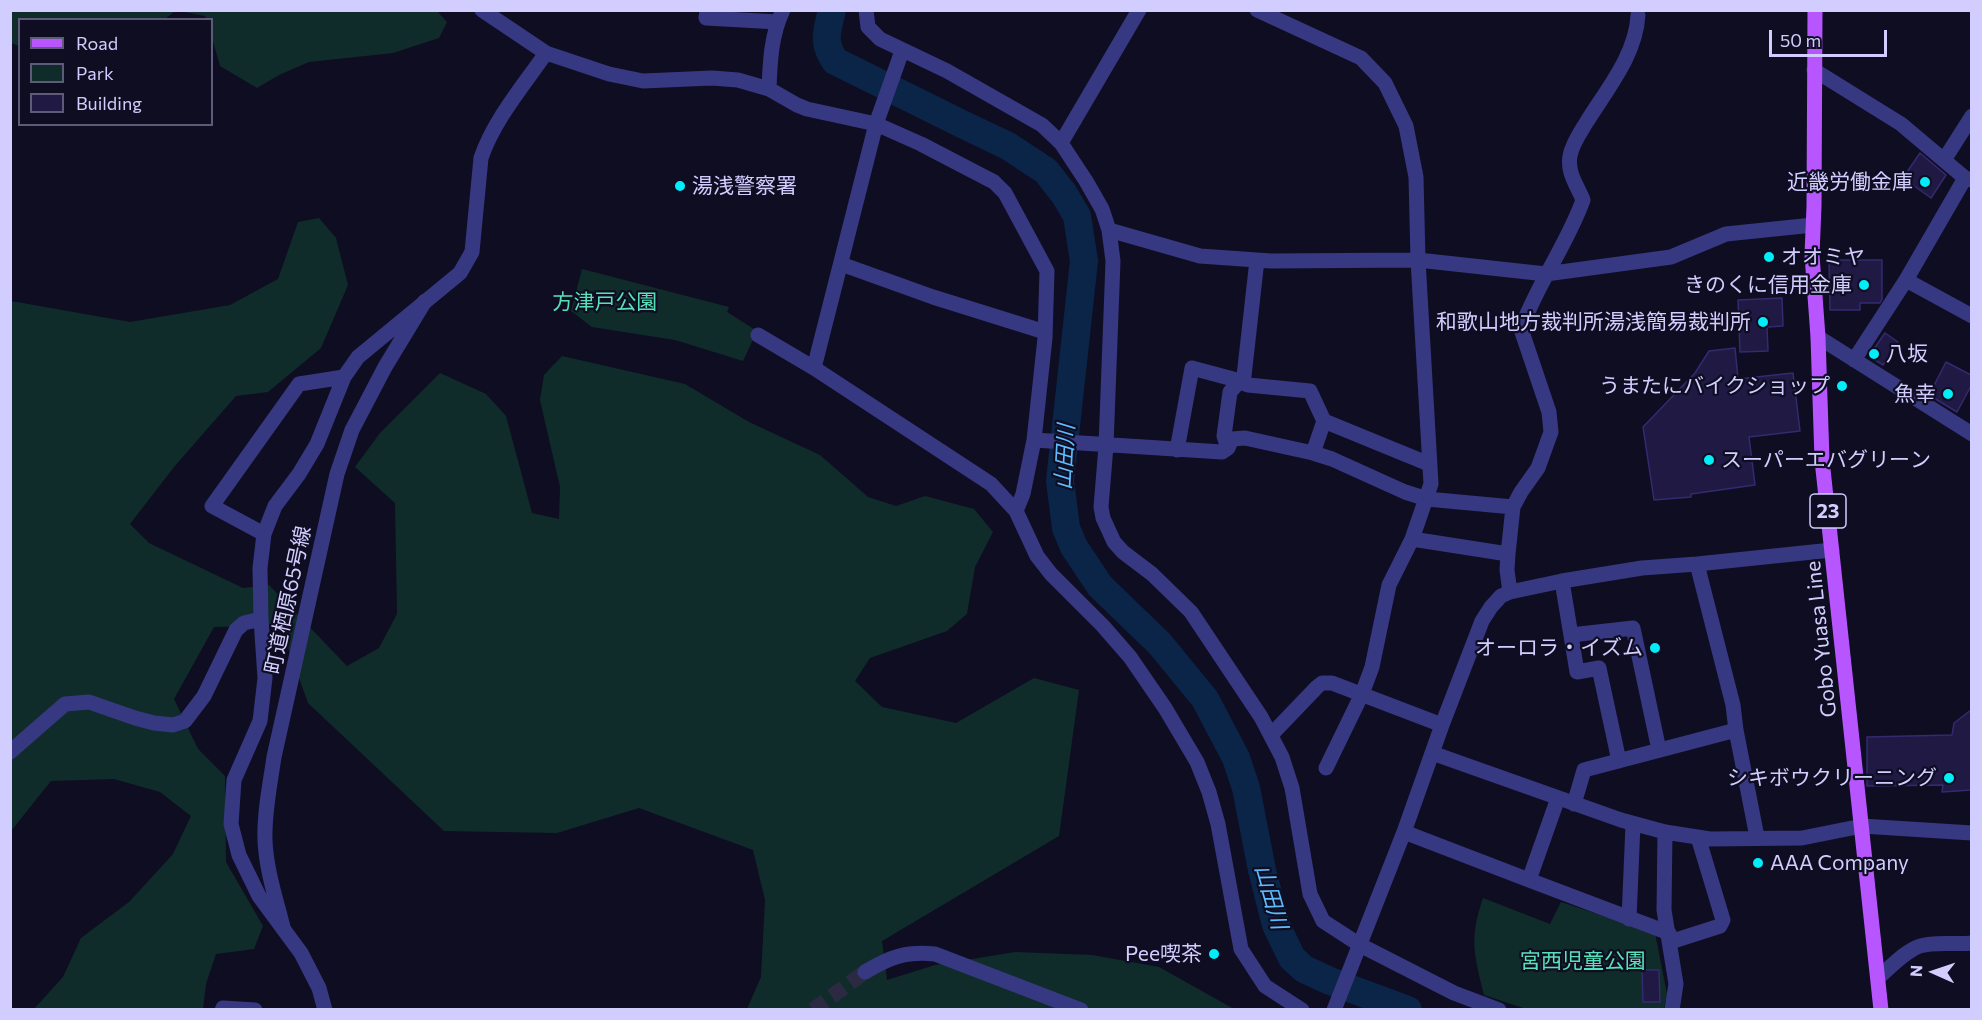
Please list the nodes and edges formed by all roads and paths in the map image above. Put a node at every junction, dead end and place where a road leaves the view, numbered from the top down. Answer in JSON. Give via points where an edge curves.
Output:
{"nodes":[{"id":1,"x":482,"y":10,"type":"edge"},
{"id":2,"x":707,"y":10,"type":"edge"},
{"id":3,"x":866,"y":10,"type":"edge"},
{"id":4,"x":1139,"y":10,"type":"edge"},
{"id":5,"x":1257,"y":10,"type":"edge"},
{"id":6,"x":1815,"y":10,"type":"edge"},
{"id":7,"x":1638,"y":15,"type":"dead end"},
{"id":8,"x":780,"y":16,"type":"edge"},
{"id":9,"x":546,"y":53,"type":"junction"},
{"id":10,"x":900,"y":58,"type":"junction"},
{"id":11,"x":1814,"y":70,"type":"junction"},
{"id":12,"x":769,"y":89,"type":"junction"},
{"id":13,"x":1971,"y":116,"type":"edge"},
{"id":14,"x":878,"y":118,"type":"junction"},
{"id":15,"x":1061,"y":143,"type":"junction"},
{"id":16,"x":1944,"y":160,"type":"junction"},
{"id":17,"x":1968,"y":179,"type":"edge"},
{"id":18,"x":1813,"y":225,"type":"junction"},
{"id":19,"x":1109,"y":230,"type":"junction"},
{"id":20,"x":1257,"y":260,"type":"junction"},
{"id":21,"x":1418,"y":260,"type":"junction"},
{"id":22,"x":841,"y":264,"type":"junction"},
{"id":23,"x":1546,"y":274,"type":"junction"},
{"id":24,"x":1906,"y":280,"type":"junction"},
{"id":25,"x":425,"y":301,"type":"junction"},
{"id":26,"x":1971,"y":316,"type":"edge"},
{"id":27,"x":1045,"y":332,"type":"junction"},
{"id":28,"x":758,"y":335,"type":"dead end"},
{"id":29,"x":1818,"y":336,"type":"junction"},
{"id":30,"x":1854,"y":360,"type":"junction"},
{"id":31,"x":814,"y":368,"type":"junction"},
{"id":32,"x":344,"y":377,"type":"junction"},
{"id":33,"x":1240,"y":382,"type":"junction"},
{"id":34,"x":1324,"y":421,"type":"junction"},
{"id":35,"x":1971,"y":434,"type":"edge"},
{"id":36,"x":1038,"y":440,"type":"junction"},
{"id":37,"x":1102,"y":445,"type":"junction"},
{"id":38,"x":1228,"y":448,"type":"junction"},
{"id":39,"x":1177,"y":450,"type":"junction"},
{"id":40,"x":1313,"y":453,"type":"junction"},
{"id":41,"x":1429,"y":464,"type":"junction"},
{"id":42,"x":1427,"y":499,"type":"junction"},
{"id":43,"x":1513,"y":507,"type":"junction"},
{"id":44,"x":1016,"y":511,"type":"junction"},
{"id":45,"x":264,"y":534,"type":"junction"},
{"id":46,"x":1412,"y":539,"type":"junction"},
{"id":47,"x":1832,"y":550,"type":"junction"},
{"id":48,"x":1508,"y":554,"type":"junction"},
{"id":49,"x":1697,"y":564,"type":"junction"},
{"id":50,"x":1562,"y":581,"type":"junction"},
{"id":51,"x":1510,"y":592,"type":"junction"},
{"id":52,"x":261,"y":619,"type":"junction"},
{"id":53,"x":1571,"y":635,"type":"junction"},
{"id":54,"x":1362,"y":694,"type":"junction"},
{"id":55,"x":1442,"y":725,"type":"junction"},
{"id":56,"x":1736,"y":730,"type":"junction"},
{"id":57,"x":1271,"y":735,"type":"junction"},
{"id":58,"x":1659,"y":750,"type":"junction"},
{"id":59,"x":10,"y":752,"type":"edge"},
{"id":60,"x":1432,"y":753,"type":"junction"},
{"id":61,"x":1619,"y":761,"type":"junction"},
{"id":62,"x":1326,"y":768,"type":"dead end"},
{"id":63,"x":1558,"y":798,"type":"junction"},
{"id":64,"x":1574,"y":804,"type":"junction"},
{"id":65,"x":1634,"y":824,"type":"junction"},
{"id":66,"x":1862,"y":826,"type":"junction"},
{"id":67,"x":1404,"y":832,"type":"junction"},
{"id":68,"x":1665,"y":832,"type":"junction"},
{"id":69,"x":1971,"y":833,"type":"edge"},
{"id":70,"x":1698,"y":837,"type":"junction"},
{"id":71,"x":1757,"y":837,"type":"junction"},
{"id":72,"x":1529,"y":880,"type":"junction"},
{"id":73,"x":1629,"y":919,"type":"junction"},
{"id":74,"x":283,"y":927,"type":"junction"},
{"id":75,"x":1669,"y":937,"type":"junction"},
{"id":76,"x":1971,"y":943,"type":"edge"},
{"id":77,"x":1358,"y":950,"type":"junction"},
{"id":78,"x":865,"y":972,"type":"tunnel mouth"},
{"id":79,"x":1878,"y":977,"type":"junction"},
{"id":80,"x":1334,"y":1008,"type":"edge"},
{"id":81,"x":222,"y":1010,"type":"edge"},
{"id":82,"x":255,"y":1010,"type":"edge"},
{"id":83,"x":325,"y":1010,"type":"edge"},
{"id":84,"x":1081,"y":1010,"type":"edge"},
{"id":85,"x":1302,"y":1010,"type":"edge"},
{"id":86,"x":1498,"y":1010,"type":"edge"},
{"id":87,"x":1672,"y":1010,"type":"edge"},
{"id":88,"x":1881,"y":1010,"type":"edge"}],
"edges":[{"from":1,"to":9,"type":"street"},
{"from":2,"to":8,"type":"street","via":[[706,18]]},
{"from":3,"to":10,"type":"street","via":[[868,27]]},
{"from":4,"to":15,"type":"street"},
{"from":5,"to":21,"type":"street","via":[[1361,58],[1385,83],[1406,126],[1416,177]]},
{"from":6,"to":11,"type":"main road","name":"Gobo Yuasa Line","number":"23"},
{"from":7,"to":23,"type":"street","via":[[1635,40],[1569,157],[1572,180],[1583,200]]},
{"from":8,"to":12,"type":"street","via":[[770,55]]},
{"from":9,"to":12,"type":"street","via":[[643,81],[719,78]]},
{"from":9,"to":25,"type":"street","via":[[484,147],[472,252],[460,273]]},
{"from":10,"to":14,"type":"street"},
{"from":10,"to":15,"type":"street","via":[[947,71],[1042,125]]},
{"from":11,"to":16,"type":"street","via":[[1901,124]]},
{"from":11,"to":18,"type":"main road","name":"Gobo Yuasa Line","number":"23"},
{"from":12,"to":14,"type":"street","via":[[807,109]]},
{"from":13,"to":16,"type":"street"},
{"from":14,"to":22,"type":"street"},
{"from":14,"to":27,"type":"street","via":[[983,174],[1005,193],[1047,271]]},
{"from":15,"to":19,"type":"street","via":[[1091,190]]},
{"from":16,"to":17,"type":"street"},
{"from":17,"to":24,"type":"street"},
{"from":18,"to":23,"type":"street","via":[[1726,234],[1671,257]]},
{"from":18,"to":29,"type":"main road","name":"Gobo Yuasa Line","number":"23"},
{"from":19,"to":20,"type":"street","via":[[1200,256]]},
{"from":19,"to":37,"type":"street","via":[[1113,261]]},
{"from":20,"to":21,"type":"street"},
{"from":20,"to":33,"type":"street","via":[[1244,376]]},
{"from":21,"to":23,"type":"street"},
{"from":21,"to":41,"type":"street"},
{"from":22,"to":27,"type":"street"},
{"from":22,"to":31,"type":"street"},
{"from":23,"to":43,"type":"street","via":[[1521,329],[1549,412],[1551,432],[1539,468]]},
{"from":24,"to":26,"type":"street"},
{"from":24,"to":30,"type":"street"},
{"from":25,"to":32,"type":"street","via":[[358,357]]},
{"from":25,"to":74,"type":"street","name":"町道栖原65号線","via":[[352,430],[337,474],[267,801],[265,842]]},
{"from":27,"to":36,"type":"street"},
{"from":28,"to":31,"type":"street"},
{"from":29,"to":30,"type":"street"},
{"from":29,"to":47,"type":"main road","name":"Gobo Yuasa Line","number":"23","via":[[1822,460]]},
{"from":30,"to":35,"type":"street"},
{"from":31,"to":44,"type":"street","via":[[991,484]]},
{"from":32,"to":45,"type":"street","via":[[317,444],[275,506]]},
{"from":32,"to":45,"type":"street","via":[[299,384],[212,506]]},
{"from":33,"to":34,"type":"street","via":[[1310,391]]},
{"from":33,"to":38,"type":"street","via":[[1230,392],[1224,436]]},
{"from":33,"to":39,"type":"street","via":[[1192,368]]},
{"from":34,"to":40,"type":"street"},
{"from":34,"to":41,"type":"street"},
{"from":36,"to":37,"type":"street"},
{"from":36,"to":44,"type":"street"},
{"from":37,"to":39,"type":"street"},
{"from":37,"to":57,"type":"street","via":[[1101,507],[1114,542],[1191,612]]},
{"from":38,"to":39,"type":"street","via":[[1222,452]]},
{"from":38,"to":40,"type":"street","via":[[1232,439],[1239,437]]},
{"from":40,"to":42,"type":"street"},
{"from":41,"to":42,"type":"street","via":[[1431,484]]},
{"from":42,"to":43,"type":"street"},
{"from":42,"to":46,"type":"street"},
{"from":43,"to":48,"type":"street"},
{"from":44,"to":85,"type":"street","via":[[1037,556],[1131,657],[1197,762],[1218,824],[1241,949],[1265,986]]},
{"from":45,"to":52,"type":"street"},
{"from":46,"to":48,"type":"street"},
{"from":46,"to":54,"type":"street","via":[[1389,585],[1372,667]]},
{"from":47,"to":49,"type":"street"},
{"from":47,"to":66,"type":"main road","name":"Gobo Yuasa Line","number":"23"},
{"from":48,"to":51,"type":"street"},
{"from":49,"to":50,"type":"street"},
{"from":49,"to":56,"type":"street","via":[[1725,668]]},
{"from":50,"to":51,"type":"street"},
{"from":50,"to":53,"type":"street"},
{"from":51,"to":55,"type":"street","via":[[1496,602],[1482,621]]},
{"from":52,"to":59,"type":"street","via":[[244,623],[236,630],[204,696],[185,722],[154,723],[89,702],[65,704]]},
{"from":52,"to":74,"type":"street","via":[[266,678],[260,721],[234,780],[231,824],[239,855],[259,896]]},
{"from":53,"to":58,"type":"street","via":[[1633,628]]},
{"from":53,"to":61,"type":"street","via":[[1577,672],[1599,668]]},
{"from":54,"to":55,"type":"street"},
{"from":54,"to":57,"type":"street","via":[[1322,683]]},
{"from":54,"to":62,"type":"street"},
{"from":55,"to":60,"type":"street"},
{"from":56,"to":58,"type":"street"},
{"from":56,"to":71,"type":"street"},
{"from":57,"to":77,"type":"street","via":[[1292,788],[1310,894],[1323,921]]},
{"from":58,"to":61,"type":"street"},
{"from":60,"to":63,"type":"street"},
{"from":60,"to":67,"type":"street"},
{"from":61,"to":64,"type":"street","via":[[1584,770]]},
{"from":63,"to":64,"type":"street"},
{"from":63,"to":72,"type":"street"},
{"from":64,"to":65,"type":"street"},
{"from":65,"to":68,"type":"street"},
{"from":65,"to":73,"type":"street"},
{"from":66,"to":69,"type":"street"},
{"from":66,"to":71,"type":"street","via":[[1802,838]]},
{"from":66,"to":79,"type":"main road","name":"Gobo Yuasa Line","number":"23"},
{"from":67,"to":72,"type":"street"},
{"from":67,"to":77,"type":"street"},
{"from":68,"to":70,"type":"street"},
{"from":68,"to":75,"type":"street","via":[[1664,910]]},
{"from":70,"to":71,"type":"street"},
{"from":70,"to":75,"type":"street","via":[[1723,920],[1720,926]]},
{"from":72,"to":73,"type":"street"},
{"from":73,"to":75,"type":"street"},
{"from":74,"to":83,"type":"street","via":[[319,988]]},
{"from":75,"to":87,"type":"street","via":[[1676,984]]},
{"from":76,"to":79,"type":"street","via":[[1921,946]]},
{"from":77,"to":80,"type":"street"},
{"from":77,"to":86,"type":"street"},
{"from":78,"to":84,"type":"street","via":[[900,954],[935,954]]},
{"from":79,"to":88,"type":"main road","name":"Gobo Yuasa Line","number":"23"},
{"from":81,"to":82,"type":"street"}]}
